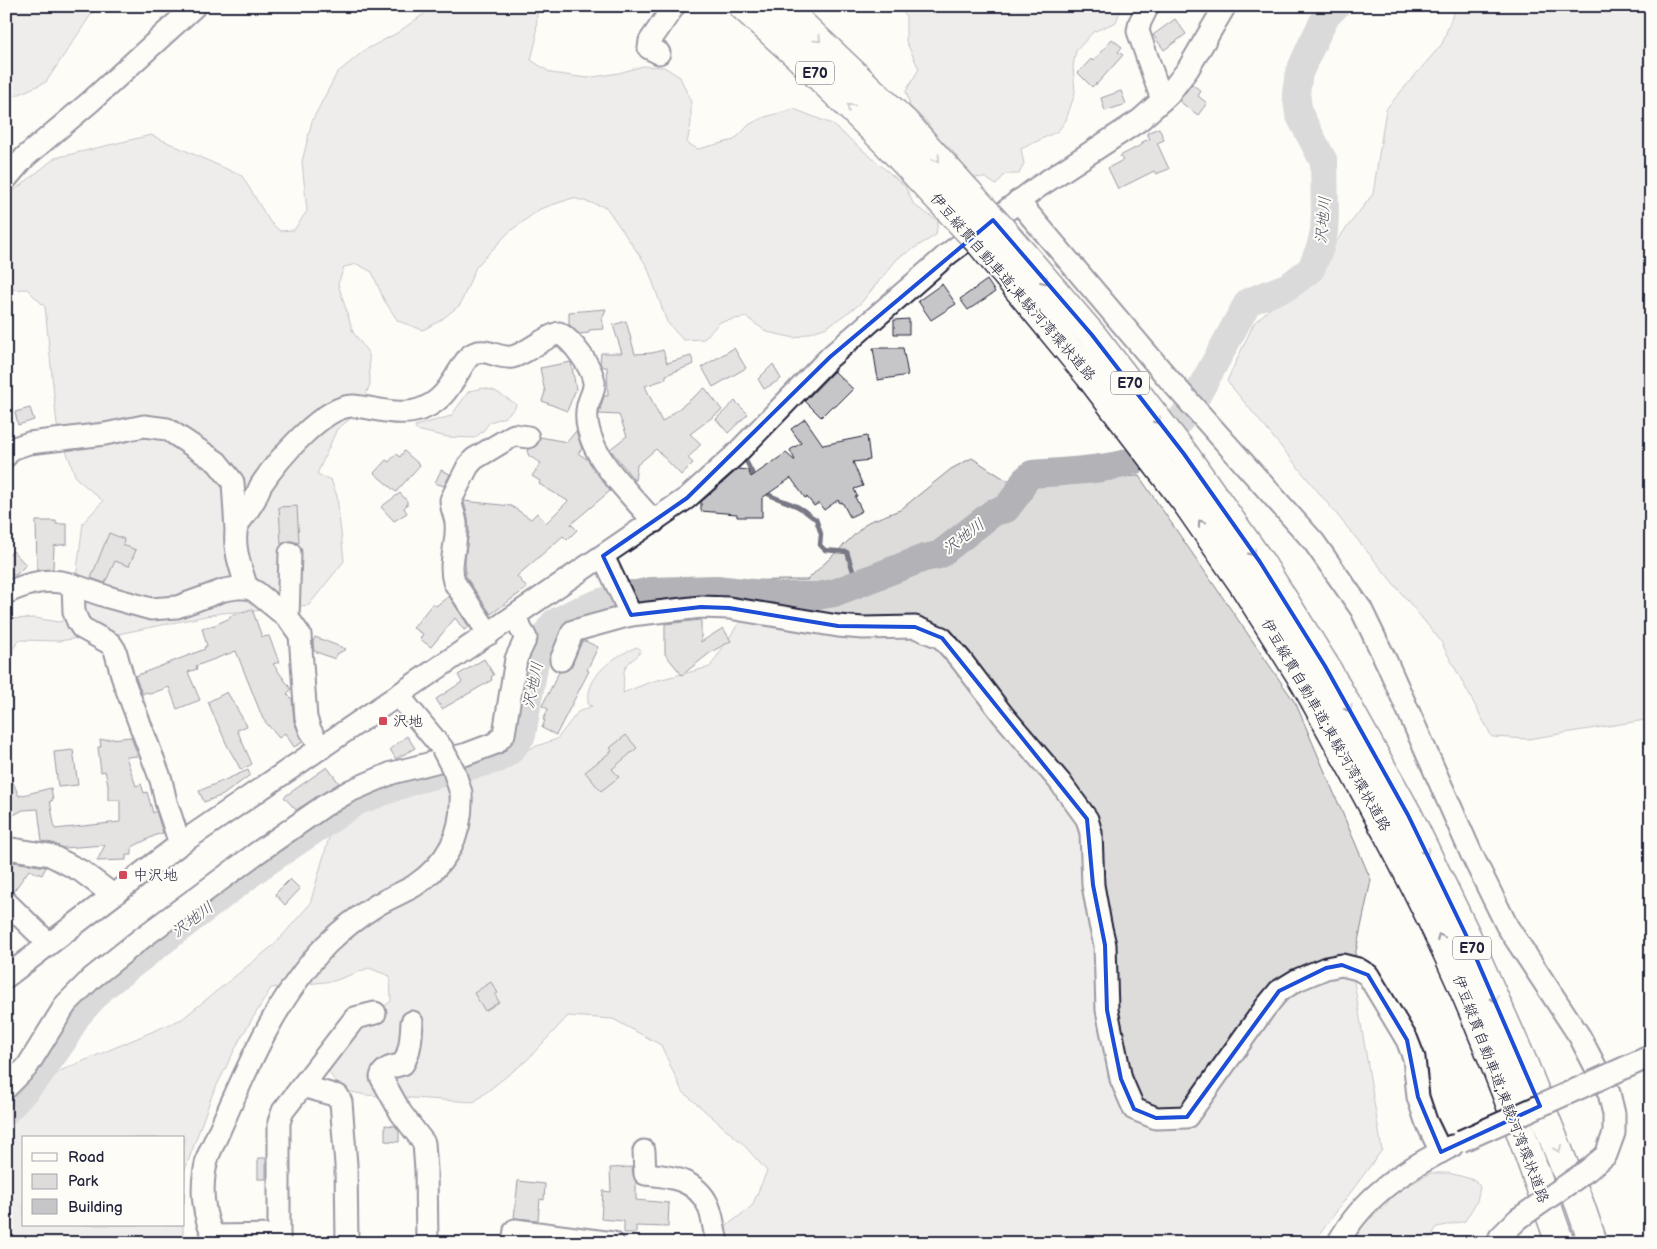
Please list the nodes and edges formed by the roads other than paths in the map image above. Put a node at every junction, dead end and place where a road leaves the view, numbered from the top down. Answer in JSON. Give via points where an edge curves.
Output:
{"nodes":[{"id":1,"x":195,"y":6,"type":"edge"},
{"id":2,"x":674,"y":6,"type":"edge"},
{"id":3,"x":743,"y":6,"type":"edge"},
{"id":4,"x":782,"y":6,"type":"edge"},
{"id":5,"x":1148,"y":6,"type":"edge"},
{"id":6,"x":1225,"y":6,"type":"edge"},
{"id":7,"x":659,"y":53,"type":"dead end"},
{"id":8,"x":1162,"y":100,"type":"junction"},
{"id":9,"x":895,"y":132,"type":"junction"},
{"id":10,"x":6,"y":179,"type":"edge"},
{"id":11,"x":1018,"y":201,"type":"junction"},
{"id":12,"x":528,"y":438,"type":"dead end"},
{"id":13,"x":6,"y":456,"type":"edge"},
{"id":14,"x":654,"y":522,"type":"junction"},
{"id":15,"x":236,"y":530,"type":"junction"},
{"id":16,"x":290,"y":553,"type":"dead end"},
{"id":17,"x":604,"y":556,"type":"junction"},
{"id":18,"x":73,"y":585,"type":"junction"},
{"id":19,"x":247,"y":588,"type":"junction"},
{"id":20,"x":6,"y":593,"type":"edge"},
{"id":21,"x":625,"y":603,"type":"junction"},
{"id":22,"x":514,"y":617,"type":"junction"},
{"id":23,"x":288,"y":618,"type":"junction"},
{"id":24,"x":490,"y":634,"type":"junction"},
{"id":25,"x":561,"y":660,"type":"dead end"},
{"id":26,"x":1315,"y":673,"type":"junction"},
{"id":27,"x":398,"y":695,"type":"junction"},
{"id":28,"x":321,"y":748,"type":"junction"},
{"id":29,"x":180,"y":844,"type":"junction"},
{"id":30,"x":6,"y":848,"type":"edge"},
{"id":31,"x":113,"y":895,"type":"junction"},
{"id":32,"x":6,"y":902,"type":"edge"},
{"id":33,"x":48,"y":943,"type":"junction"},
{"id":34,"x":6,"y":977,"type":"edge"},
{"id":35,"x":375,"y":1013,"type":"dead end"},
{"id":36,"x":412,"y":1022,"type":"dead end"},
{"id":37,"x":1651,"y":1056,"type":"edge"},
{"id":38,"x":302,"y":1086,"type":"junction"},
{"id":39,"x":6,"y":1088,"type":"edge"},
{"id":40,"x":644,"y":1151,"type":"dead end"},
{"id":41,"x":1441,"y":1152,"type":"junction"},
{"id":42,"x":215,"y":1239,"type":"edge"},
{"id":43,"x":279,"y":1239,"type":"edge"},
{"id":44,"x":347,"y":1243,"type":"edge"},
{"id":45,"x":427,"y":1243,"type":"edge"},
{"id":46,"x":513,"y":1243,"type":"edge"},
{"id":47,"x":613,"y":1243,"type":"edge"},
{"id":48,"x":716,"y":1243,"type":"edge"},
{"id":49,"x":1338,"y":1243,"type":"edge"},
{"id":50,"x":1498,"y":1243,"type":"edge"},
{"id":51,"x":1560,"y":1243,"type":"edge"},
{"id":52,"x":1594,"y":1243,"type":"edge"}],
"edges":[{"from":1,"to":10,"type":"street","via":[[25,158]]},
{"from":2,"to":7,"type":"street","via":[[650,41],[649,48]]},
{"from":9,"to":3,"type":"highway","name":"伊豆縦貫自動車道;東駿河湾環状道路","number":"E70","one_way":true,"via":[[796,54]]},
{"from":4,"to":9,"type":"highway","name":"伊豆縦貫自動車道;東駿河湾環状道路","number":"E70","one_way":true},
{"from":5,"to":8,"type":"street","via":[[1138,31]]},
{"from":6,"to":8,"type":"street","via":[[1188,69]]},
{"from":8,"to":11,"type":"street","via":[[1140,120]]},
{"from":9,"to":26,"type":"highway","name":"伊豆縦貫自動車道;東駿河湾環状道路","number":"E70","bridge":true,"via":[[1002,230],[1104,350],[1201,477],[1260,562]]},
{"from":11,"to":14,"type":"street","via":[[948,254],[877,315],[830,357],[734,456]]},
{"from":11,"to":50,"type":"street","bridge":true,"via":[[1167,377],[1314,542],[1361,609],[1507,926],[1580,1037],[1609,1093],[1614,1133],[1606,1155],[1518,1219]]},
{"from":12,"to":24,"type":"street","via":[[514,435],[474,459],[451,500],[456,533],[451,573]]},
{"from":13,"to":15,"type":"street","via":[[12,449],[29,443],[144,426],[167,429],[217,462],[233,482]]},
{"from":14,"to":15,"type":"street","via":[[597,452],[587,418],[594,384],[592,374],[579,353],[559,333],[512,357],[482,351],[473,354],[465,360],[451,386],[440,398],[418,410],[397,413],[345,406],[333,411],[282,457],[260,486]]},
{"from":14,"to":17,"type":"street"},
{"from":15,"to":19,"type":"street"},
{"from":16,"to":23,"type":"street"},
{"from":17,"to":21,"type":"street"},
{"from":17,"to":22,"type":"street"},
{"from":18,"to":19,"type":"street","via":[[151,609],[177,607],[224,590]]},
{"from":18,"to":20,"type":"street","via":[[34,582]]},
{"from":18,"to":29,"type":"street","via":[[74,612],[78,622],[115,650]]},
{"from":19,"to":23,"type":"street","via":[[267,599]]},
{"from":21,"to":25,"type":"street","via":[[573,632]]},
{"from":21,"to":41,"type":"street","via":[[730,608],[838,626],[915,627],[942,638],[1087,819],[1091,833],[1093,885],[1106,945],[1107,1010],[1121,1079],[1134,1109],[1156,1118],[1187,1117],[1279,991],[1326,968],[1342,965],[1368,975],[1407,1040],[1414,1058],[1418,1097]]},
{"from":22,"to":24,"type":"street"},
{"from":22,"to":39,"type":"street","via":[[526,638],[516,659],[504,734],[496,743],[467,754],[392,773],[350,791],[254,855],[92,978],[66,1004],[26,1067]]},
{"from":23,"to":28,"type":"street","via":[[300,635],[306,718]]},
{"from":24,"to":27,"type":"street"},
{"from":51,"to":26,"type":"highway","name":"伊豆縦貫自動車道;東駿河湾環状道路","number":"E70","one_way":true,"via":[[1495,1064],[1444,945]]},
{"from":26,"to":52,"type":"highway","name":"伊豆縦貫自動車道;東駿河湾環状道路","number":"E70","one_way":true,"via":[[1408,815],[1467,936],[1524,1065]]},
{"from":27,"to":28,"type":"street"},
{"from":27,"to":42,"type":"street","bridge":true,"via":[[442,748],[454,772],[461,793],[460,823],[445,858],[425,878],[377,905],[327,944],[302,972],[268,1025],[203,1173],[205,1209]]},
{"from":28,"to":29,"type":"street"},
{"from":29,"to":31,"type":"street"},
{"from":30,"to":31,"type":"street","via":[[50,855]]},
{"from":31,"to":33,"type":"street"},
{"from":32,"to":33,"type":"street"},
{"from":33,"to":34,"type":"street"},
{"from":35,"to":38,"type":"street","via":[[355,1018]]},
{"from":36,"to":45,"type":"street","via":[[406,1059],[403,1064],[387,1068],[382,1077],[401,1113],[424,1143]]},
{"from":37,"to":41,"type":"street","bridge":true},
{"from":38,"to":43,"type":"street","via":[[279,1122]]},
{"from":38,"to":44,"type":"street","via":[[338,1096],[341,1102]]},
{"from":40,"to":48,"type":"street","via":[[645,1174],[684,1180],[708,1204]]},
{"from":41,"to":49,"type":"street","via":[[1408,1169],[1379,1190],[1358,1213]]},
{"from":42,"to":43,"type":"street"},
{"from":46,"to":47,"type":"street","via":[[515,1230]]}]}
